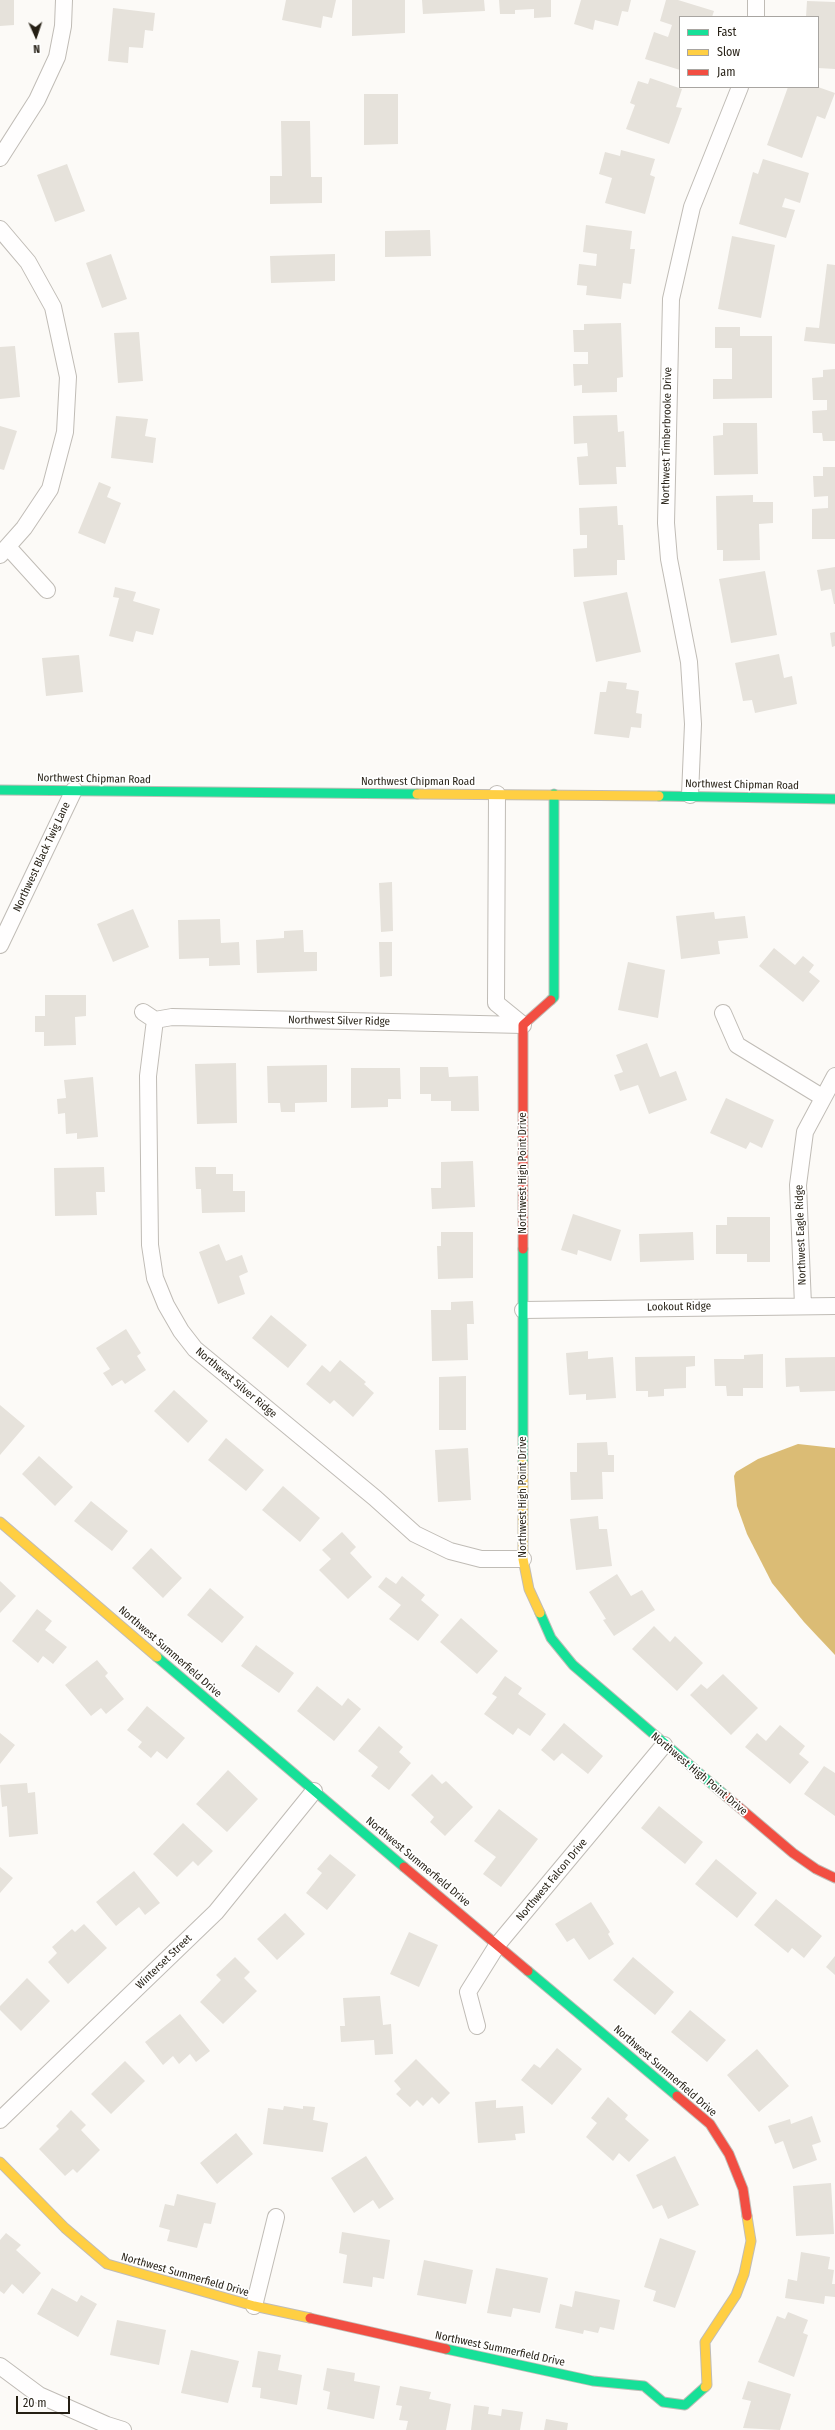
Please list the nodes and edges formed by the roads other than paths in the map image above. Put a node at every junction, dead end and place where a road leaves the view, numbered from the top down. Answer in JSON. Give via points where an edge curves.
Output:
{"nodes":[{"id":1,"x":64,"y":0,"type":"edge"},
{"id":2,"x":756,"y":0,"type":"edge"},
{"id":3,"x":756,"y":16,"type":"edge"},
{"id":4,"x":740,"y":88,"type":"edge"},
{"id":5,"x":0,"y":158,"type":"edge"},
{"id":6,"x":0,"y":229,"type":"edge"},
{"id":7,"x":4,"y":551,"type":"edge"},
{"id":8,"x":47,"y":590,"type":"dead end"},
{"id":9,"x":0,"y":790,"type":"edge"},
{"id":10,"x":74,"y":790,"type":"junction"},
{"id":11,"x":497,"y":794,"type":"junction"},
{"id":12,"x":554,"y":794,"type":"junction"},
{"id":13,"x":690,"y":795,"type":"junction"},
{"id":14,"x":835,"y":799,"type":"edge"},
{"id":15,"x":0,"y":945,"type":"edge"},
{"id":16,"x":723,"y":1013,"type":"dead end"},
{"id":17,"x":523,"y":1025,"type":"junction"},
{"id":18,"x":835,"y":1076,"type":"edge"},
{"id":19,"x":822,"y":1097,"type":"junction"},
{"id":20,"x":803,"y":1305,"type":"junction"},
{"id":21,"x":835,"y":1306,"type":"edge"},
{"id":22,"x":523,"y":1310,"type":"junction"},
{"id":23,"x":0,"y":1522,"type":"edge"},
{"id":24,"x":523,"y":1559,"type":"junction"},
{"id":25,"x":664,"y":1745,"type":"junction"},
{"id":26,"x":314,"y":1791,"type":"junction"},
{"id":27,"x":835,"y":1878,"type":"edge"},
{"id":28,"x":498,"y":1944,"type":"junction"},
{"id":29,"x":478,"y":2026,"type":"dead end"},
{"id":30,"x":0,"y":2120,"type":"edge"},
{"id":31,"x":0,"y":2162,"type":"edge"},
{"id":32,"x":276,"y":2217,"type":"dead end"},
{"id":33,"x":254,"y":2306,"type":"junction"},
{"id":34,"x":0,"y":2366,"type":"edge"},
{"id":35,"x":106,"y":2428,"type":"edge"},
{"id":36,"x":123,"y":2430,"type":"edge"}],
"edges":[{"from":1,"to":5,"type":"street","via":[[63,26],[57,57],[37,100]]},
{"from":2,"to":3,"type":"street"},
{"from":4,"to":13,"type":"street","name":"Northwest Timberbrooke Drive","via":[[692,207],[671,299],[666,523],[670,566],[689,662],[693,724]]},
{"from":6,"to":7,"type":"street","via":[[28,262],[53,307],[68,377],[65,432],[50,489],[24,528]]},
{"from":7,"to":8,"type":"street"},
{"from":9,"to":10,"type":"street","name":"Northwest Chipman Road"},
{"from":10,"to":11,"type":"street","name":"Northwest Chipman Road"},
{"from":10,"to":15,"type":"street","name":"Northwest Black Twig Lane"},
{"from":11,"to":12,"type":"street","name":"Northwest Chipman Road"},
{"from":11,"to":17,"type":"street","via":[[496,1003]]},
{"from":12,"to":13,"type":"street","name":"Northwest Chipman Road"},
{"from":12,"to":17,"type":"street","via":[[554,997]]},
{"from":13,"to":14,"type":"street","name":"Northwest Chipman Road"},
{"from":16,"to":19,"type":"street","via":[[737,1045]]},
{"from":17,"to":22,"type":"street","name":"Northwest High Point Drive"},
{"from":17,"to":24,"type":"street","name":"Northwest Silver Ridge","via":[[149,1016],[148,1076],[150,1246],[155,1278],[166,1305],[195,1350],[415,1534],[450,1551],[481,1560]]},
{"from":18,"to":19,"type":"street","name":"Northwest Eagle Ridge"},
{"from":19,"to":20,"type":"street","name":"Northwest Eagle Ridge","via":[[805,1132],[798,1185]]},
{"from":20,"to":21,"type":"street","name":"Lookout Ridge"},
{"from":20,"to":22,"type":"street","name":"Lookout Ridge"},
{"from":22,"to":24,"type":"street","name":"Northwest High Point Drive"},
{"from":23,"to":26,"type":"street","name":"Northwest Summerfield Drive"},
{"from":24,"to":25,"type":"street","name":"Northwest High Point Drive","via":[[529,1589],[551,1638],[573,1665]]},
{"from":25,"to":27,"type":"street","name":"Northwest High Point Drive","via":[[793,1854]]},
{"from":25,"to":28,"type":"street","name":"Northwest Falcon Drive"},
{"from":26,"to":28,"type":"street","name":"Northwest Summerfield Drive"},
{"from":26,"to":30,"type":"street","name":"Winterset Street","via":[[216,1912]]},
{"from":28,"to":29,"type":"street","name":"Northwest Falcon Drive","via":[[468,1992]]},
{"from":28,"to":33,"type":"street","name":"Northwest Summerfield Drive","via":[[710,2124],[729,2154],[743,2189],[751,2241],[744,2274],[736,2295],[705,2342],[707,2385],[685,2405],[663,2402],[644,2386],[593,2381]]},
{"from":31,"to":33,"type":"street","name":"Northwest Summerfield Drive","via":[[66,2228],[107,2264],[146,2278]]},
{"from":32,"to":33,"type":"street"},
{"from":34,"to":35,"type":"street","via":[[39,2395]]},
{"from":35,"to":36,"type":"street"}]}
